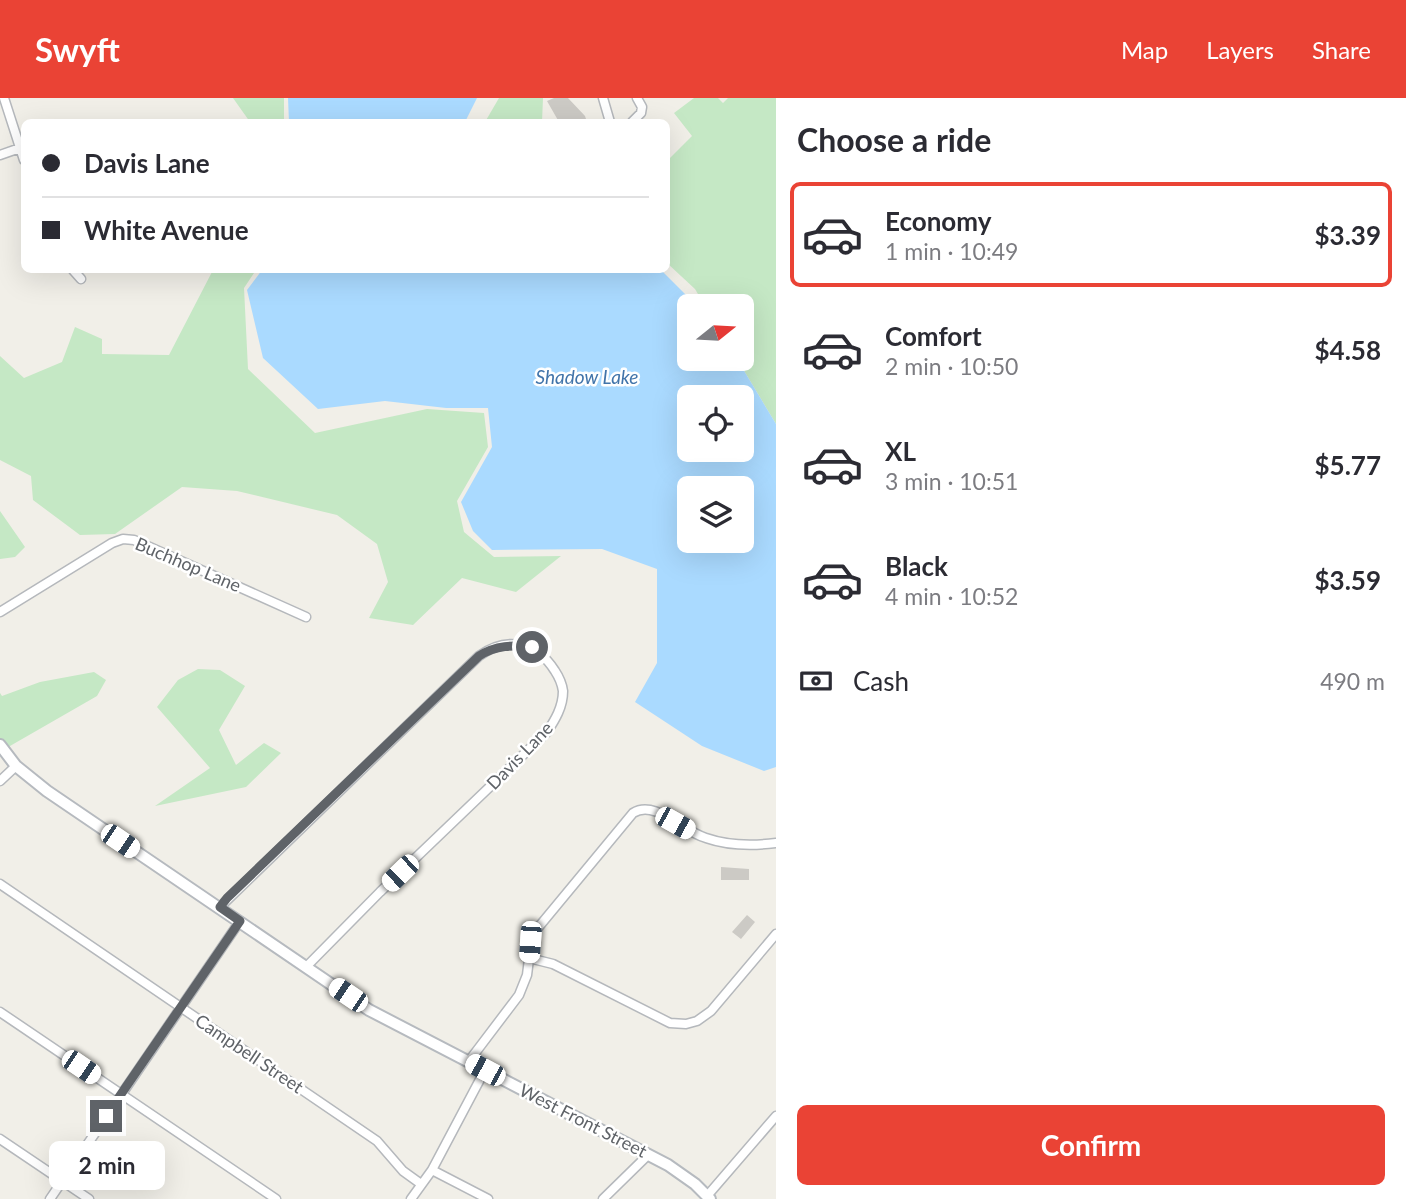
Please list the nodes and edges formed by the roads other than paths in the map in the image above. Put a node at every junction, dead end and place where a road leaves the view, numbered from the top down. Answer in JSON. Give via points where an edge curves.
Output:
{"nodes":[{"id":1,"x":4,"y":98,"type":"edge"},
{"id":2,"x":603,"y":98,"type":"edge"},
{"id":3,"x":637,"y":98,"type":"edge"},
{"id":4,"x":609,"y":119,"type":"edge"},
{"id":5,"x":635,"y":119,"type":"edge"},
{"id":6,"x":20,"y":148,"type":"junction"},
{"id":7,"x":21,"y":151,"type":"edge"},
{"id":8,"x":0,"y":155,"type":"edge"},
{"id":9,"x":76,"y":273,"type":"edge"},
{"id":10,"x":81,"y":279,"type":"dead end"},
{"id":11,"x":0,"y":612,"type":"edge"},
{"id":12,"x":306,"y":617,"type":"dead end"},
{"id":13,"x":0,"y":745,"type":"edge"},
{"id":14,"x":16,"y":766,"type":"junction"},
{"id":15,"x":0,"y":781,"type":"edge"},
{"id":16,"x":776,"y":843,"type":"edge"},
{"id":17,"x":0,"y":884,"type":"edge"},
{"id":18,"x":220,"y":907,"type":"junction"},
{"id":19,"x":240,"y":921,"type":"junction"},
{"id":20,"x":776,"y":934,"type":"edge"},
{"id":21,"x":529,"y":958,"type":"junction"},
{"id":22,"x":306,"y":967,"type":"junction"},
{"id":23,"x":180,"y":1008,"type":"junction"},
{"id":24,"x":0,"y":1012,"type":"edge"},
{"id":25,"x":469,"y":1061,"type":"junction"},
{"id":26,"x":485,"y":1070,"type":"junction"},
{"id":27,"x":121,"y":1094,"type":"junction"},
{"id":28,"x":776,"y":1116,"type":"edge"},
{"id":29,"x":0,"y":1139,"type":"edge"},
{"id":30,"x":648,"y":1155,"type":"junction"},
{"id":31,"x":432,"y":1170,"type":"junction"},
{"id":32,"x":62,"y":1181,"type":"junction"},
{"id":33,"x":421,"y":1184,"type":"junction"},
{"id":34,"x":708,"y":1198,"type":"edge"},
{"id":35,"x":50,"y":1199,"type":"edge"},
{"id":36,"x":89,"y":1199,"type":"edge"},
{"id":37,"x":276,"y":1199,"type":"edge"},
{"id":38,"x":411,"y":1199,"type":"edge"},
{"id":39,"x":488,"y":1199,"type":"edge"},
{"id":40,"x":603,"y":1199,"type":"edge"}],
"edges":[{"from":1,"to":6,"type":"street"},
{"from":2,"to":4,"type":"street"},
{"from":3,"to":5,"type":"street","via":[[642,107]]},
{"from":6,"to":7,"type":"street"},
{"from":6,"to":8,"type":"street"},
{"from":9,"to":10,"type":"street"},
{"from":11,"to":12,"type":"street","name":"Buchhop Lane","via":[[111,543],[134,540]]},
{"from":13,"to":14,"type":"street","name":"West Front Street"},
{"from":14,"to":15,"type":"street"},
{"from":14,"to":18,"type":"street","name":"West Front Street"},
{"from":16,"to":21,"type":"street","via":[[724,843],[692,833],[659,811],[638,810],[532,935]]},
{"from":17,"to":23,"type":"street","name":"Campbell Street"},
{"from":18,"to":19,"type":"street","name":"West Front Street"},
{"from":18,"to":22,"type":"street","name":"Davis Lane","via":[[479,656],[503,646],[537,650],[561,682],[562,702],[555,721]]},
{"from":19,"to":22,"type":"street","name":"West Front Street"},
{"from":19,"to":23,"type":"street"},
{"from":20,"to":21,"type":"street","via":[[711,1011],[686,1024],[662,1020],[553,964]]},
{"from":21,"to":25,"type":"street","via":[[519,995]]},
{"from":22,"to":25,"type":"street","name":"West Front Street","via":[[369,1010]]},
{"from":23,"to":27,"type":"street"},
{"from":23,"to":33,"type":"street","name":"Campbell Street","via":[[377,1141]]},
{"from":24,"to":27,"type":"street"},
{"from":25,"to":26,"type":"street","name":"West Front Street"},
{"from":26,"to":30,"type":"street","name":"West Front Street"},
{"from":26,"to":31,"type":"street"},
{"from":27,"to":32,"type":"street"},
{"from":27,"to":37,"type":"street"},
{"from":28,"to":34,"type":"street"},
{"from":29,"to":32,"type":"street"},
{"from":30,"to":34,"type":"street","name":"West Front Street","via":[[682,1174]]},
{"from":30,"to":40,"type":"street"},
{"from":31,"to":33,"type":"street"},
{"from":31,"to":39,"type":"street"},
{"from":32,"to":35,"type":"street"},
{"from":32,"to":36,"type":"street"},
{"from":33,"to":38,"type":"street"}]}
